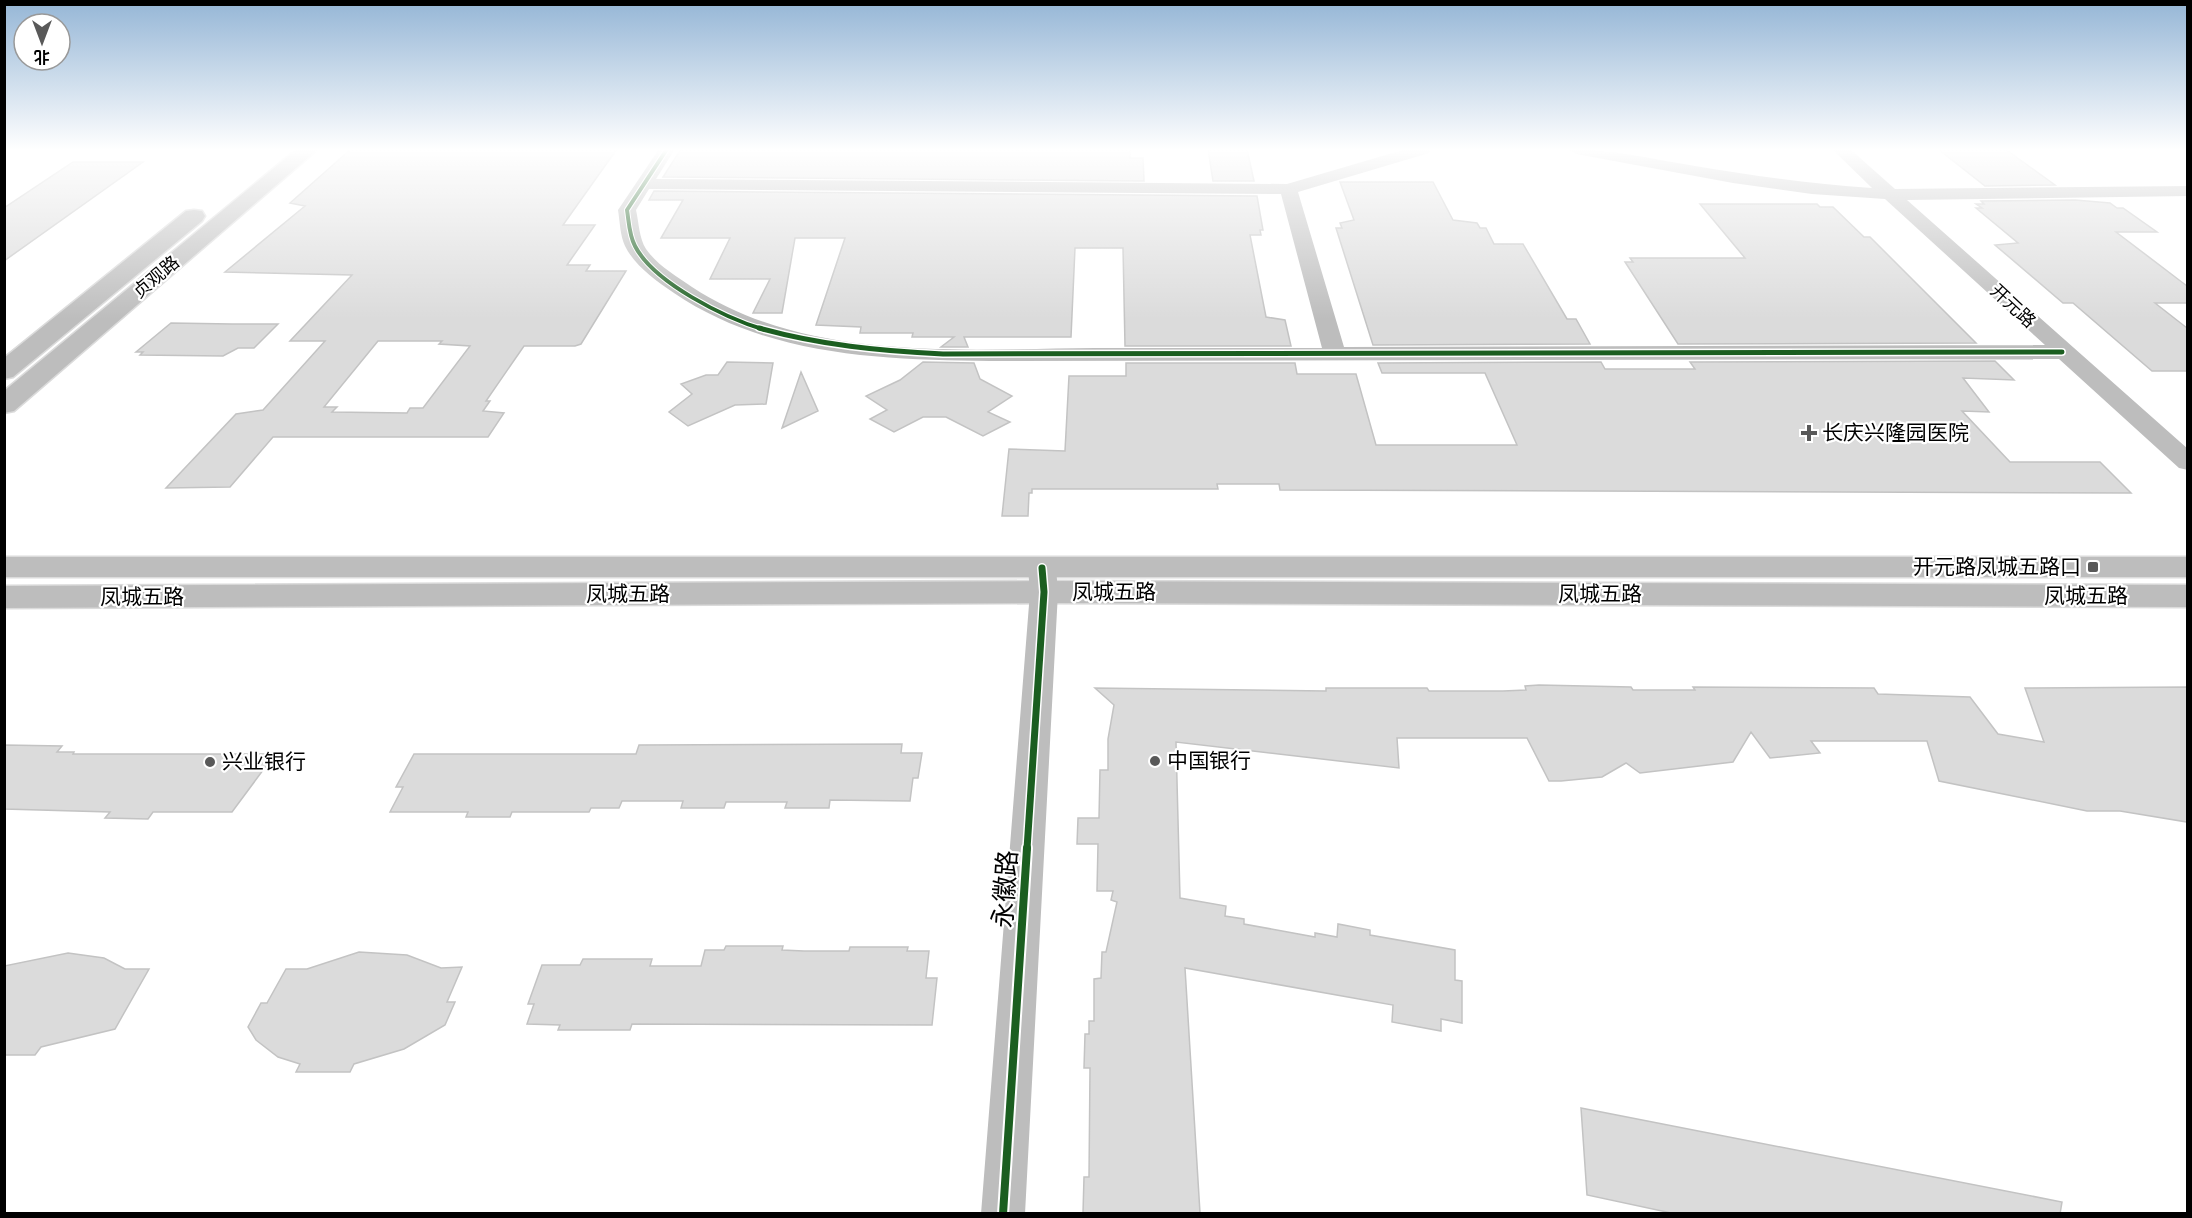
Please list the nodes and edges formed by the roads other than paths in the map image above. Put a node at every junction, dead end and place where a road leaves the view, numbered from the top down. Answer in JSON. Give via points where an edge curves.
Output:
{"nodes":[{"id":1,"x":206,"y":206,"type":"edge"},
{"id":2,"x":241,"y":206,"type":"edge"},
{"id":3,"x":630,"y":206,"type":"edge"},
{"id":4,"x":1293,"y":206,"type":"edge"},
{"id":5,"x":1903,"y":206,"type":"edge"},
{"id":6,"x":2062,"y":352,"type":"junction"},
{"id":7,"x":1335,"y":353,"type":"junction"},
{"id":8,"x":4,"y":371,"type":"edge"},
{"id":9,"x":4,"y":405,"type":"edge"},
{"id":10,"x":2187,"y":463,"type":"edge"},
{"id":11,"x":4,"y":567,"type":"edge"},
{"id":12,"x":2187,"y":567,"type":"edge"},
{"id":13,"x":1043,"y":580,"type":"junction"},
{"id":14,"x":2187,"y":596,"type":"edge"},
{"id":15,"x":4,"y":597,"type":"edge"},
{"id":16,"x":1003,"y":1214,"type":"edge"}],
"edges":[{"from":1,"to":8,"type":"main road","name":"贞观路"},
{"from":2,"to":9,"type":"main road","name":"贞观路"},
{"from":3,"to":7,"type":"street","via":[[627,210],[633,242],[651,266],[711,309],[757,327],[826,344],[916,354]]},
{"from":4,"to":7,"type":"street"},
{"from":5,"to":6,"type":"street","name":"开元路"},
{"from":6,"to":7,"type":"street"},
{"from":6,"to":10,"type":"street","name":"开元路"},
{"from":11,"to":13,"type":"main road","name":"凤城五路"},
{"from":12,"to":13,"type":"main road","name":"凤城五路"},
{"from":13,"to":14,"type":"main road","name":"凤城五路"},
{"from":13,"to":15,"type":"main road","name":"凤城五路"},
{"from":13,"to":16,"type":"street","name":"永徽路"}]}
